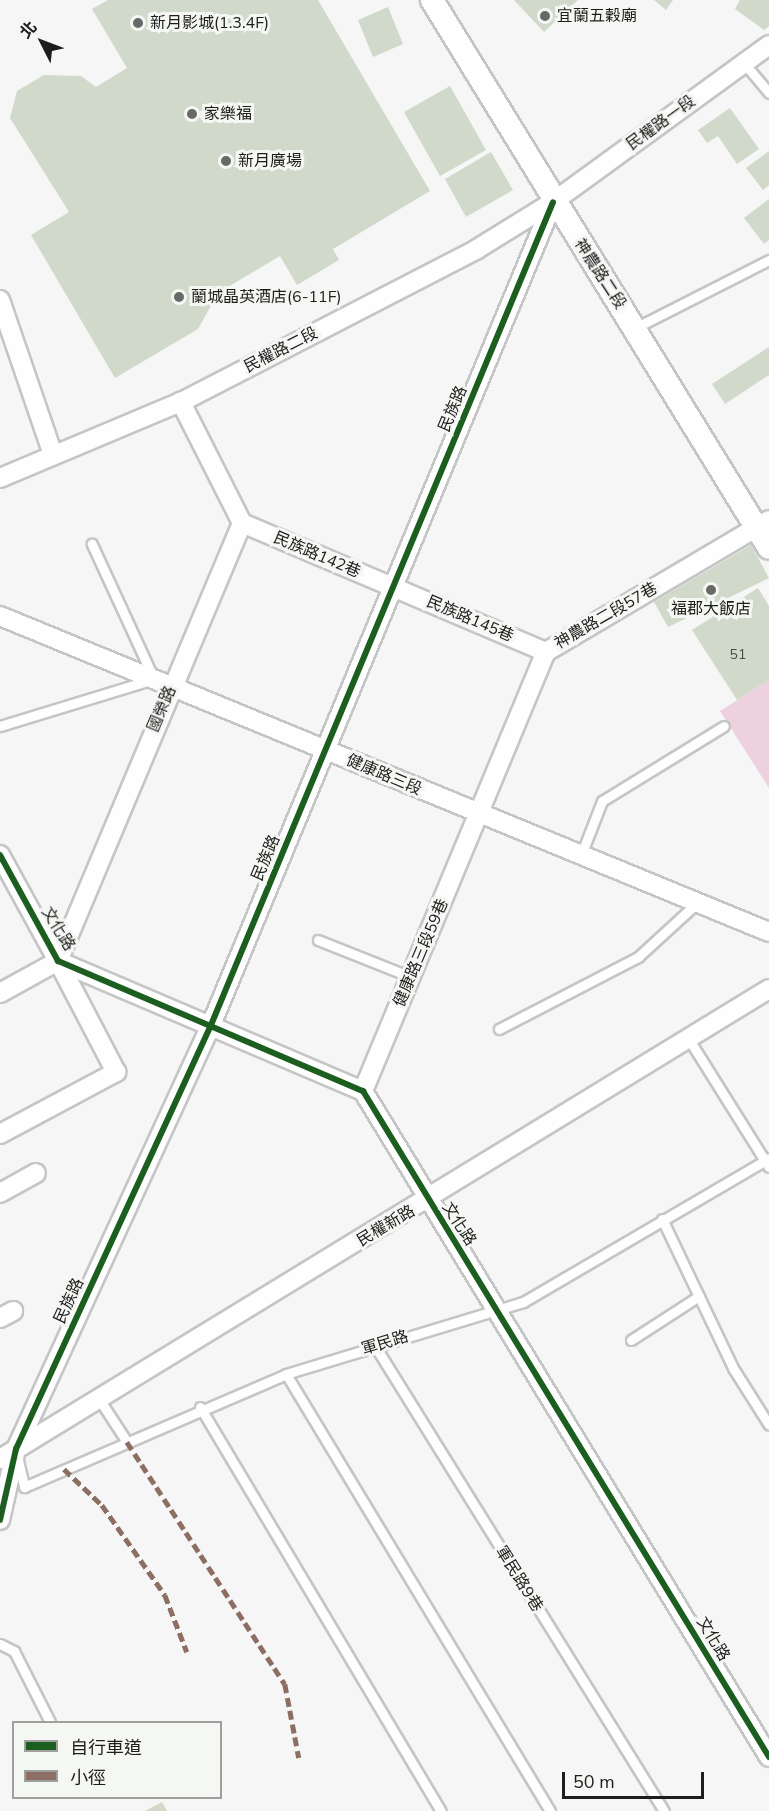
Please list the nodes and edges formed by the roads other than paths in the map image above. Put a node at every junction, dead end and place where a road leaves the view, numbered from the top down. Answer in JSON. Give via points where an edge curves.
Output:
{"nodes":[{"id":1,"x":432,"y":0,"type":"edge"},
{"id":2,"x":769,"y":45,"type":"edge"},
{"id":3,"x":744,"y":63,"type":"junction"},
{"id":4,"x":769,"y":93,"type":"edge"},
{"id":5,"x":553,"y":202,"type":"junction"},
{"id":6,"x":769,"y":260,"type":"edge"},
{"id":7,"x":0,"y":300,"type":"edge"},
{"id":8,"x":635,"y":328,"type":"junction"},
{"id":9,"x":181,"y":402,"type":"junction"},
{"id":10,"x":53,"y":455,"type":"junction"},
{"id":11,"x":0,"y":478,"type":"edge"},
{"id":12,"x":242,"y":523,"type":"junction"},
{"id":13,"x":762,"y":524,"type":"edge"},
{"id":14,"x":92,"y":544,"type":"dead end"},
{"id":15,"x":769,"y":548,"type":"edge"},
{"id":16,"x":393,"y":587,"type":"junction"},
{"id":17,"x":0,"y":615,"type":"edge"},
{"id":18,"x":546,"y":652,"type":"junction"},
{"id":19,"x":154,"y":679,"type":"junction"},
{"id":20,"x":172,"y":687,"type":"junction"},
{"id":21,"x":0,"y":726,"type":"edge"},
{"id":22,"x":724,"y":726,"type":"dead end"},
{"id":23,"x":326,"y":750,"type":"junction"},
{"id":24,"x":479,"y":814,"type":"junction"},
{"id":25,"x":580,"y":855,"type":"junction"},
{"id":26,"x":1,"y":861,"type":"edge"},
{"id":27,"x":698,"y":903,"type":"junction"},
{"id":28,"x":769,"y":932,"type":"edge"},
{"id":29,"x":318,"y":940,"type":"dead end"},
{"id":30,"x":58,"y":961,"type":"junction"},
{"id":31,"x":411,"y":977,"type":"junction"},
{"id":32,"x":769,"y":988,"type":"edge"},
{"id":33,"x":0,"y":993,"type":"edge"},
{"id":34,"x":211,"y":1026,"type":"junction"},
{"id":35,"x":499,"y":1029,"type":"dead end"},
{"id":36,"x":688,"y":1038,"type":"junction"},
{"id":37,"x":363,"y":1091,"type":"junction"},
{"id":38,"x":0,"y":1134,"type":"edge"},
{"id":39,"x":768,"y":1162,"type":"edge"},
{"id":40,"x":36,"y":1173,"type":"dead end"},
{"id":41,"x":0,"y":1193,"type":"edge"},
{"id":42,"x":428,"y":1200,"type":"junction"},
{"id":43,"x":662,"y":1219,"type":"junction"},
{"id":44,"x":699,"y":1296,"type":"junction"},
{"id":45,"x":498,"y":1310,"type":"junction"},
{"id":46,"x":631,"y":1340,"type":"dead end"},
{"id":47,"x":375,"y":1346,"type":"junction"},
{"id":48,"x":286,"y":1374,"type":"junction"},
{"id":49,"x":99,"y":1399,"type":"junction"},
{"id":50,"x":200,"y":1407,"type":"junction"},
{"id":51,"x":769,"y":1425,"type":"edge"},
{"id":52,"x":127,"y":1442,"type":"junction"},
{"id":53,"x":16,"y":1449,"type":"junction"},
{"id":54,"x":0,"y":1459,"type":"edge"},
{"id":55,"x":0,"y":1520,"type":"edge"},
{"id":56,"x":0,"y":1644,"type":"edge"},
{"id":57,"x":49,"y":1721,"type":"edge"},
{"id":58,"x":769,"y":1757,"type":"edge"},
{"id":59,"x":441,"y":1811,"type":"edge"},
{"id":60,"x":550,"y":1811,"type":"edge"},
{"id":61,"x":664,"y":1811,"type":"edge"}],
"edges":[{"from":1,"to":5,"type":"street","name":"神農路二段"},
{"from":2,"to":3,"type":"street","name":"民權路一段"},
{"from":3,"to":4,"type":"lane"},
{"from":3,"to":5,"type":"street","name":"民權路一段"},
{"from":5,"to":8,"type":"street","name":"神農路二段"},
{"from":5,"to":9,"type":"street","name":"民權路二段","via":[[477,249]]},
{"from":5,"to":16,"type":"street","name":"民族路"},
{"from":6,"to":8,"type":"lane"},
{"from":7,"to":10,"type":"street"},
{"from":8,"to":13,"type":"street","name":"神農路二段"},
{"from":9,"to":10,"type":"street","name":"民權路二段"},
{"from":9,"to":12,"type":"street"},
{"from":10,"to":11,"type":"street","name":"民權路二段"},
{"from":12,"to":16,"type":"street","name":"民族路142巷"},
{"from":12,"to":20,"type":"street","name":"國榮路"},
{"from":13,"to":15,"type":"street","name":"神農路二段"},
{"from":13,"to":18,"type":"street","name":"神農路二段57巷"},
{"from":14,"to":19,"type":"lane"},
{"from":16,"to":18,"type":"street","name":"民族路145巷"},
{"from":16,"to":23,"type":"street","name":"民族路"},
{"from":17,"to":19,"type":"street","name":"健康路三段"},
{"from":18,"to":24,"type":"street","name":"神農路二段57巷"},
{"from":19,"to":20,"type":"street","name":"健康路三段"},
{"from":19,"to":21,"type":"lane"},
{"from":20,"to":23,"type":"street","name":"健康路三段"},
{"from":20,"to":30,"type":"street","name":"國榮路"},
{"from":22,"to":25,"type":"lane","via":[[602,801]]},
{"from":23,"to":24,"type":"street","name":"健康路三段"},
{"from":23,"to":34,"type":"street","name":"民族路"},
{"from":24,"to":25,"type":"street","name":"健康路三段"},
{"from":24,"to":31,"type":"street","name":"健康路三段59巷"},
{"from":25,"to":27,"type":"street","name":"健康路三段"},
{"from":26,"to":30,"type":"street","name":"文化路"},
{"from":27,"to":28,"type":"street","name":"健康路三段"},
{"from":27,"to":35,"type":"lane","via":[[638,957]]},
{"from":29,"to":31,"type":"lane"},
{"from":30,"to":33,"type":"street"},
{"from":30,"to":34,"type":"street","name":"文化路"},
{"from":30,"to":38,"type":"street","via":[[116,1072]]},
{"from":31,"to":37,"type":"street","name":"健康路三段59巷"},
{"from":32,"to":36,"type":"street","name":"民權新路"},
{"from":34,"to":37,"type":"street","name":"文化路"},
{"from":34,"to":53,"type":"street","name":"民族路"},
{"from":36,"to":39,"type":"lane"},
{"from":36,"to":42,"type":"street","name":"民權新路"},
{"from":37,"to":42,"type":"street","name":"文化路"},
{"from":39,"to":43,"type":"lane","name":"軍民路"},
{"from":40,"to":41,"type":"street"},
{"from":42,"to":45,"type":"street","name":"文化路"},
{"from":42,"to":49,"type":"street","name":"民權新路"},
{"from":43,"to":44,"type":"lane"},
{"from":43,"to":45,"type":"lane","name":"軍民路","via":[[523,1302]]},
{"from":44,"to":46,"type":"lane"},
{"from":44,"to":51,"type":"lane"},
{"from":45,"to":47,"type":"lane","name":"軍民路"},
{"from":45,"to":58,"type":"street","name":"文化路"},
{"from":47,"to":48,"type":"lane","name":"軍民路"},
{"from":47,"to":61,"type":"lane","name":"軍民路9巷"},
{"from":48,"to":50,"type":"lane","name":"軍民路"},
{"from":48,"to":60,"type":"lane"},
{"from":49,"to":52,"type":"lane"},
{"from":49,"to":53,"type":"street","name":"民權新路"},
{"from":50,"to":52,"type":"lane","name":"軍民路"},
{"from":50,"to":59,"type":"lane"},
{"from":52,"to":53,"type":"lane","name":"軍民路","via":[[24,1487]]},
{"from":53,"to":54,"type":"street","name":"民權新路"},
{"from":53,"to":55,"type":"street","name":"民族路"},
{"from":56,"to":57,"type":"lane","via":[[14,1651]]}]}
